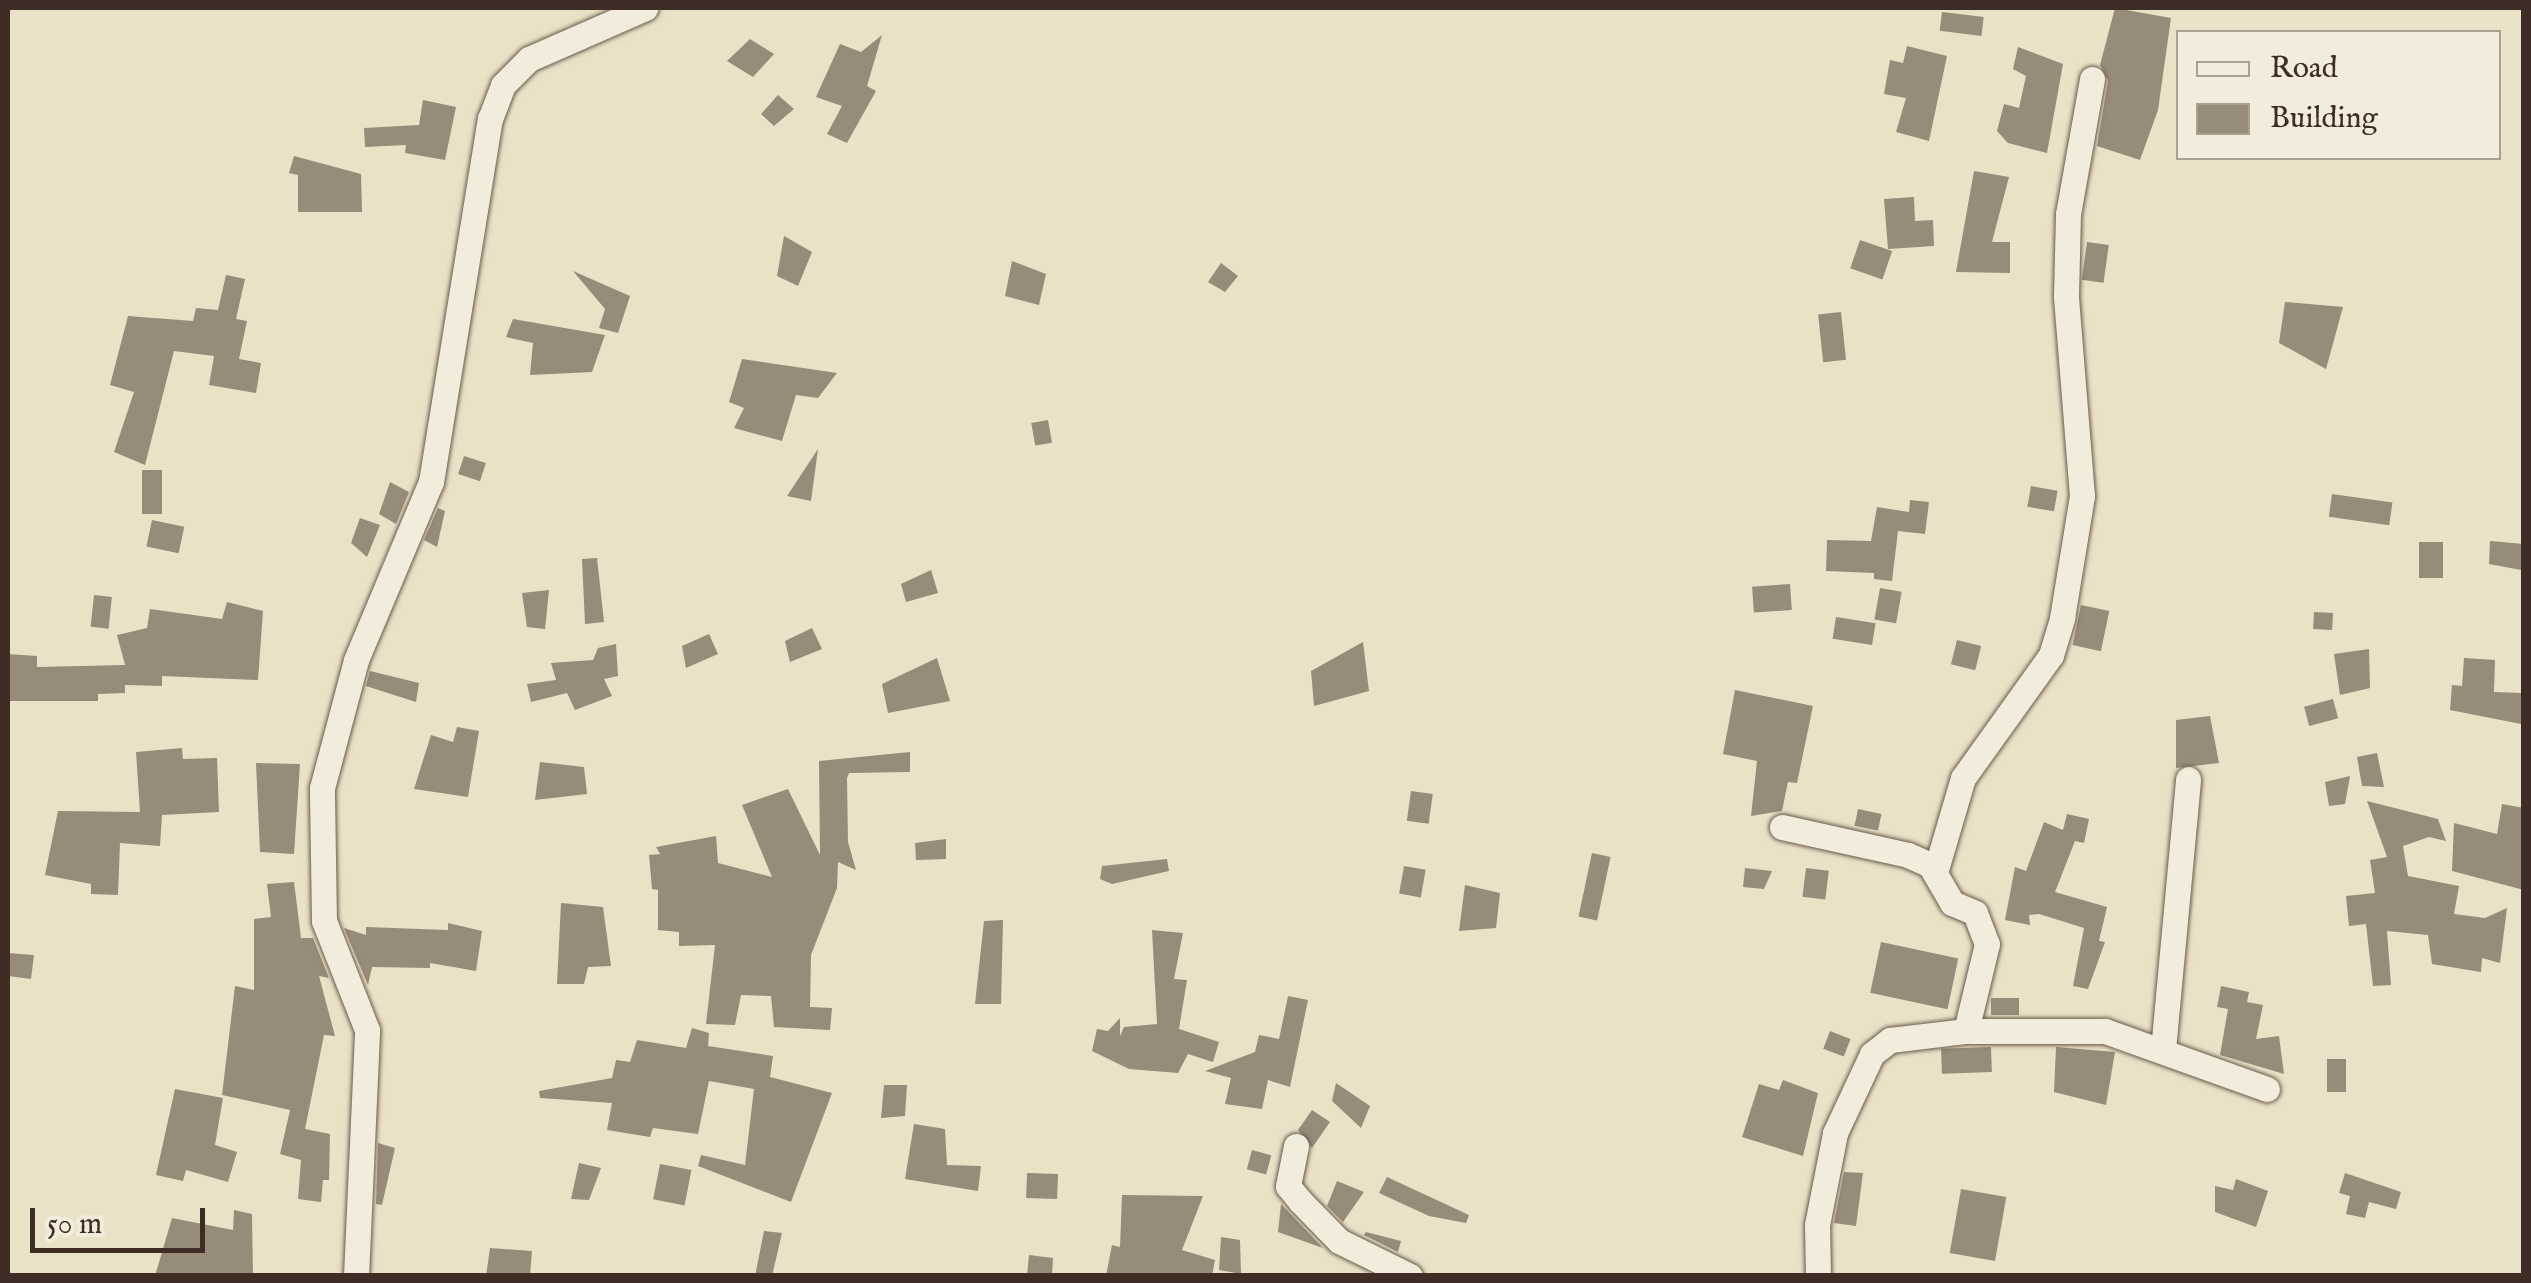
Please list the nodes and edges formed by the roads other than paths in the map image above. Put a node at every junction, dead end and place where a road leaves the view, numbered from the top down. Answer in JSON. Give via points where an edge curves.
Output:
{"nodes":[{"id":1,"x":645,"y":8,"type":"edge"},
{"id":2,"x":2092,"y":80,"type":"dead end"},
{"id":3,"x":2188,"y":778,"type":"dead end"},
{"id":4,"x":1782,"y":827,"type":"dead end"},
{"id":5,"x":1934,"y":872,"type":"junction"},
{"id":6,"x":1966,"y":1032,"type":"junction"},
{"id":7,"x":2164,"y":1050,"type":"junction"},
{"id":8,"x":2266,"y":1089,"type":"dead end"},
{"id":9,"x":1296,"y":1146,"type":"dead end"},
{"id":10,"x":356,"y":1276,"type":"edge"},
{"id":11,"x":1410,"y":1276,"type":"edge"},
{"id":12,"x":1818,"y":1276,"type":"edge"}],
"edges":[{"from":1,"to":10,"type":"street","via":[[528,59],[503,84],[490,119],[432,482],[356,660],[322,788],[324,921],[368,1030]]},
{"from":2,"to":5,"type":"street","via":[[2068,214],[2066,296],[2082,496],[2062,618],[2051,655],[1963,778]]},
{"from":3,"to":7,"type":"street","via":[[2178,834]]},
{"from":4,"to":5,"type":"street","via":[[1908,855]]},
{"from":5,"to":6,"type":"street","via":[[1952,903],[1974,913],[1987,930]]},
{"from":6,"to":7,"type":"street","via":[[2105,1031]]},
{"from":6,"to":12,"type":"street","via":[[1890,1040],[1872,1054],[1835,1133],[1817,1226]]},
{"from":7,"to":8,"type":"street"},
{"from":9,"to":11,"type":"street","via":[[1288,1186],[1300,1201],[1340,1241]]}]}
